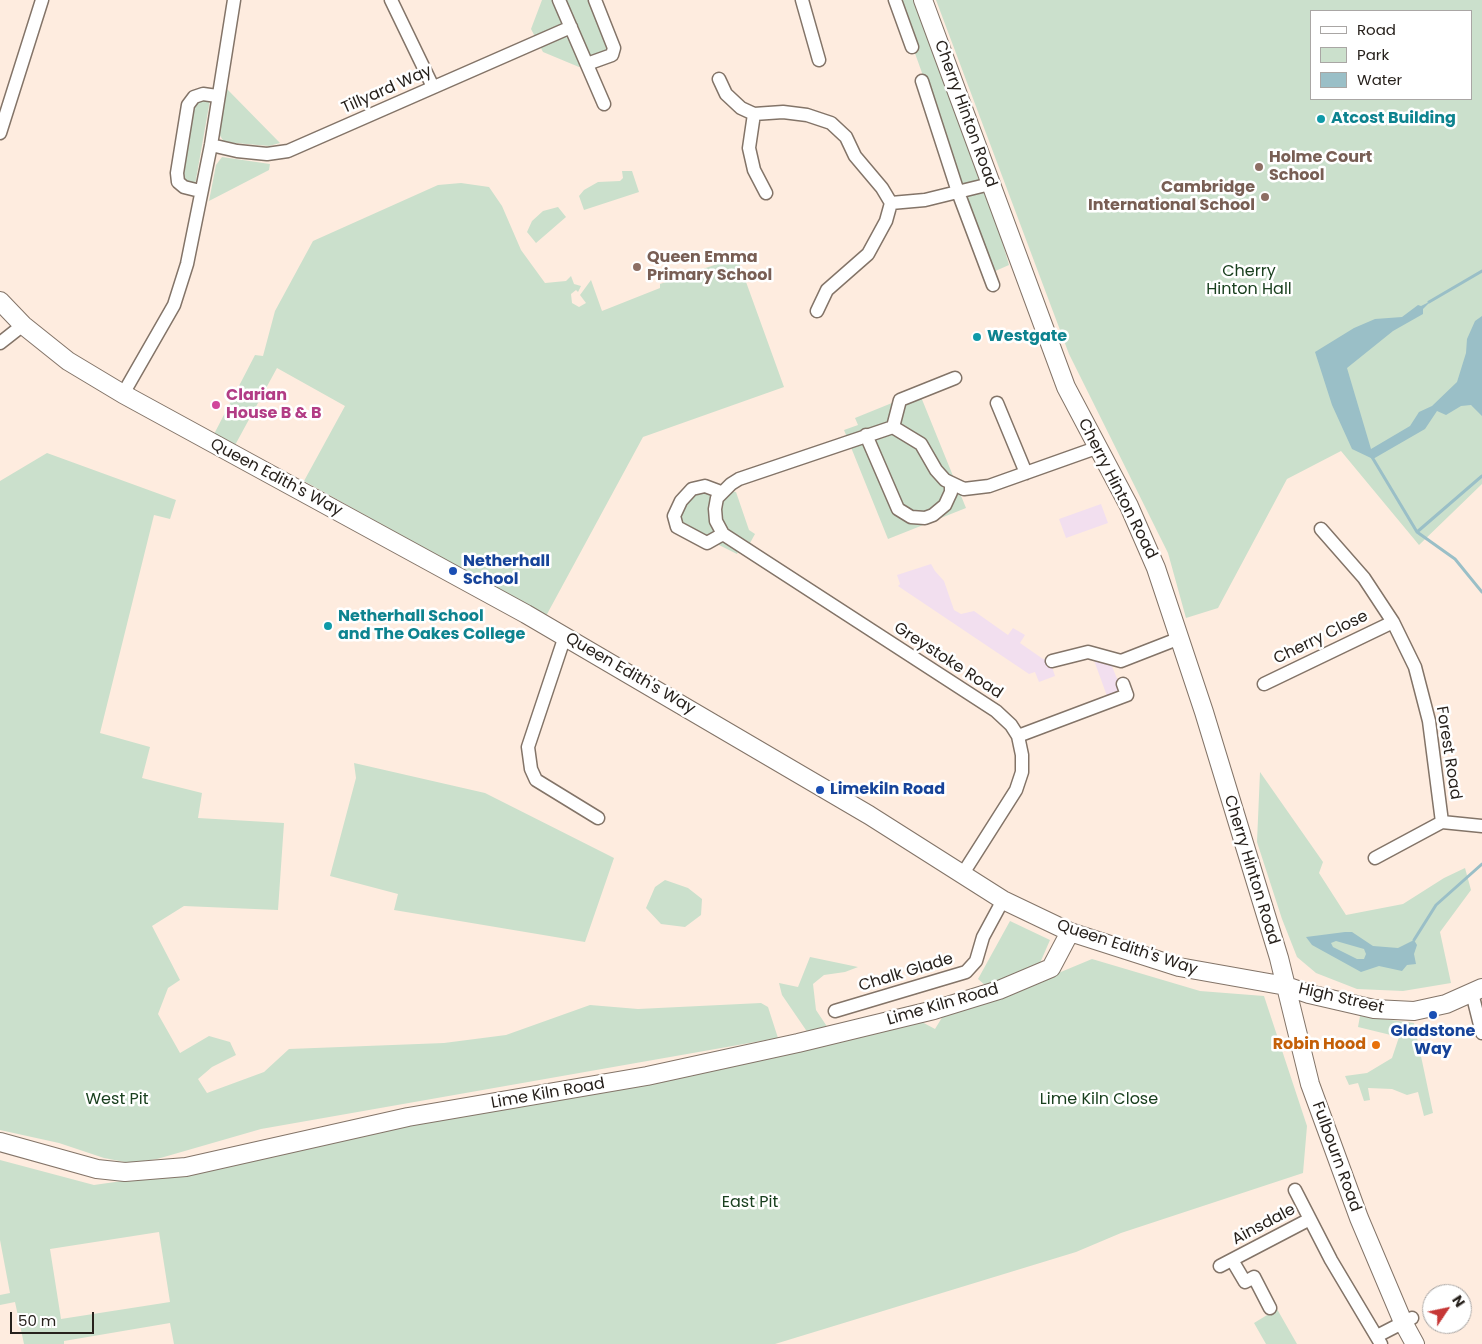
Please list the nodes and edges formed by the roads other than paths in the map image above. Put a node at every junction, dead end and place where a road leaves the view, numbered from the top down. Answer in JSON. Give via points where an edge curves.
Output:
{"nodes":[{"id":1,"x":42,"y":0,"type":"edge"},
{"id":2,"x":234,"y":0,"type":"edge"},
{"id":3,"x":391,"y":0,"type":"edge"},
{"id":4,"x":560,"y":0,"type":"edge"},
{"id":5,"x":595,"y":0,"type":"edge"},
{"id":6,"x":802,"y":0,"type":"edge"},
{"id":7,"x":895,"y":0,"type":"edge"},
{"id":8,"x":923,"y":0,"type":"edge"},
{"id":9,"x":571,"y":27,"type":"junction"},
{"id":10,"x":912,"y":47,"type":"dead end"},
{"id":11,"x":819,"y":60,"type":"dead end"},
{"id":12,"x":587,"y":64,"type":"junction"},
{"id":13,"x":719,"y":79,"type":"dead end"},
{"id":14,"x":922,"y":81,"type":"dead end"},
{"id":15,"x":433,"y":87,"type":"junction"},
{"id":16,"x":217,"y":96,"type":"junction"},
{"id":17,"x":604,"y":104,"type":"dead end"},
{"id":18,"x":754,"y":114,"type":"junction"},
{"id":19,"x":0,"y":133,"type":"edge"},
{"id":20,"x":211,"y":145,"type":"junction"},
{"id":21,"x":990,"y":184,"type":"junction"},
{"id":22,"x":200,"y":191,"type":"junction"},
{"id":23,"x":766,"y":192,"type":"dead end"},
{"id":24,"x":958,"y":192,"type":"junction"},
{"id":25,"x":891,"y":203,"type":"junction"},
{"id":26,"x":993,"y":285,"type":"dead end"},
{"id":27,"x":0,"y":301,"type":"edge"},
{"id":28,"x":817,"y":311,"type":"dead end"},
{"id":29,"x":23,"y":325,"type":"junction"},
{"id":30,"x":0,"y":343,"type":"edge"},
{"id":31,"x":955,"y":378,"type":"dead end"},
{"id":32,"x":123,"y":394,"type":"junction"},
{"id":33,"x":997,"y":403,"type":"dead end"},
{"id":34,"x":893,"y":427,"type":"junction"},
{"id":35,"x":866,"y":435,"type":"junction"},
{"id":36,"x":1096,"y":448,"type":"junction"},
{"id":37,"x":1026,"y":472,"type":"junction"},
{"id":38,"x":951,"y":484,"type":"junction"},
{"id":39,"x":721,"y":492,"type":"junction"},
{"id":40,"x":1321,"y":529,"type":"dead end"},
{"id":41,"x":723,"y":534,"type":"junction"},
{"id":42,"x":1393,"y":622,"type":"junction"},
{"id":43,"x":565,"y":636,"type":"junction"},
{"id":44,"x":1180,"y":638,"type":"junction"},
{"id":45,"x":1057,"y":656,"type":"dead end"},
{"id":46,"x":1123,"y":684,"type":"dead end"},
{"id":47,"x":1264,"y":684,"type":"dead end"},
{"id":48,"x":1018,"y":736,"type":"junction"},
{"id":49,"x":598,"y":818,"type":"dead end"},
{"id":50,"x":1442,"y":822,"type":"junction"},
{"id":51,"x":1482,"y":826,"type":"edge"},
{"id":52,"x":1375,"y":858,"type":"dead end"},
{"id":53,"x":962,"y":875,"type":"junction"},
{"id":54,"x":1003,"y":900,"type":"junction"},
{"id":55,"x":1070,"y":932,"type":"junction"},
{"id":56,"x":1286,"y":986,"type":"junction"},
{"id":57,"x":1477,"y":991,"type":"edge"},
{"id":58,"x":835,"y":1011,"type":"dead end"},
{"id":59,"x":1482,"y":1033,"type":"edge"},
{"id":60,"x":0,"y":1142,"type":"edge"},
{"id":61,"x":1295,"y":1190,"type":"dead end"},
{"id":62,"x":1310,"y":1219,"type":"junction"},
{"id":63,"x":1270,"y":1308,"type":"dead end"},
{"id":64,"x":1408,"y":1320,"type":"junction"},
{"id":65,"x":1379,"y":1340,"type":"edge"},
{"id":66,"x":1415,"y":1344,"type":"edge"}],
"edges":[{"from":1,"to":19,"type":"street"},
{"from":2,"to":16,"type":"street"},
{"from":3,"to":15,"type":"street"},
{"from":4,"to":9,"type":"street"},
{"from":5,"to":12,"type":"street","via":[[614,48],[612,54]]},
{"from":6,"to":11,"type":"street"},
{"from":7,"to":10,"type":"street","name":"Cherry Hinton Road"},
{"from":8,"to":21,"type":"street","name":"Cherry Hinton Road"},
{"from":9,"to":12,"type":"street"},
{"from":9,"to":15,"type":"street","name":"Tillyard Way"},
{"from":12,"to":17,"type":"street"},
{"from":13,"to":18,"type":"street","via":[[726,94],[741,108]]},
{"from":14,"to":24,"type":"street"},
{"from":15,"to":20,"type":"street","name":"Tillyard Way","via":[[288,151],[267,154]]},
{"from":16,"to":20,"type":"street"},
{"from":16,"to":22,"type":"street","via":[[203,94],[194,97],[188,105],[178,182]]},
{"from":18,"to":23,"type":"street","via":[[749,148],[754,170]]},
{"from":18,"to":25,"type":"street","via":[[783,112],[821,118],[831,123],[846,137],[855,156]]},
{"from":20,"to":22,"type":"street"},
{"from":21,"to":24,"type":"street"},
{"from":21,"to":36,"type":"street","name":"Cherry Hinton Road","via":[[1066,387]]},
{"from":22,"to":32,"type":"street","via":[[187,264],[174,305]]},
{"from":24,"to":25,"type":"street","via":[[925,200]]},
{"from":24,"to":26,"type":"street"},
{"from":25,"to":28,"type":"street","via":[[886,221],[868,254],[826,290]]},
{"from":27,"to":29,"type":"street","name":"Queen Edith's Way"},
{"from":29,"to":30,"type":"street"},
{"from":29,"to":32,"type":"street","name":"Queen Edith's Way","via":[[68,361]]},
{"from":31,"to":34,"type":"street","via":[[900,400]]},
{"from":32,"to":43,"type":"street","name":"Queen Edith's Way"},
{"from":33,"to":37,"type":"street"},
{"from":34,"to":35,"type":"street"},
{"from":34,"to":38,"type":"street","via":[[921,444],[936,470]]},
{"from":35,"to":38,"type":"street","via":[[898,509],[911,517],[933,515],[945,505]]},
{"from":35,"to":39,"type":"street","via":[[740,479]]},
{"from":36,"to":37,"type":"street"},
{"from":36,"to":44,"type":"street","name":"Cherry Hinton Road","via":[[1145,541]]},
{"from":37,"to":38,"type":"street","via":[[979,488]]},
{"from":39,"to":41,"type":"street","via":[[714,509],[716,522]]},
{"from":39,"to":41,"type":"street","via":[[705,486],[692,489],[680,501],[674,516],[677,527],[707,543]]},
{"from":40,"to":42,"type":"street","name":"Forest Road","via":[[1364,578]]},
{"from":41,"to":48,"type":"street","name":"Greystoke Road","via":[[996,711],[1011,724]]},
{"from":42,"to":47,"type":"street","name":"Cherry Close"},
{"from":42,"to":50,"type":"street","name":"Forest Road","via":[[1414,668],[1429,721]]},
{"from":43,"to":49,"type":"street","via":[[528,747],[531,769],[536,780]]},
{"from":43,"to":53,"type":"street","name":"Queen Edith's Way","via":[[869,815]]},
{"from":44,"to":45,"type":"street","via":[[1121,661],[1088,652]]},
{"from":44,"to":56,"type":"street","name":"Cherry Hinton Road"},
{"from":46,"to":48,"type":"street","via":[[1127,695]]},
{"from":48,"to":53,"type":"street","name":"Greystoke Road","via":[[1022,772],[1016,790]]},
{"from":50,"to":51,"type":"street","name":"Forest Road"},
{"from":50,"to":52,"type":"street"},
{"from":53,"to":54,"type":"street","name":"Queen Edith's Way"},
{"from":54,"to":55,"type":"street","name":"Queen Edith's Way"},
{"from":54,"to":58,"type":"street","name":"Chalk Glade","via":[[983,937],[976,961],[966,972]]},
{"from":55,"to":56,"type":"street","name":"Queen Edith's Way","via":[[1179,968]]},
{"from":55,"to":60,"type":"street","name":"Lime Kiln Road","via":[[1051,968],[1000,990],[934,1010],[647,1076],[408,1118],[186,1167],[124,1172]]},
{"from":56,"to":57,"type":"street","name":"High Street","via":[[1374,1009],[1414,1010],[1446,1004]]},
{"from":56,"to":64,"type":"street","name":"Fulbourn Road","via":[[1310,1084],[1324,1125],[1358,1218]]},
{"from":57,"to":59,"type":"street"},
{"from":61,"to":62,"type":"street"},
{"from":62,"to":63,"type":"street","name":"Ainsdale","via":[[1226,1263],[1245,1282],[1254,1277]]},
{"from":62,"to":65,"type":"street"},
{"from":64,"to":65,"type":"street"},
{"from":64,"to":66,"type":"street","name":"Fulbourn Road"}]}
